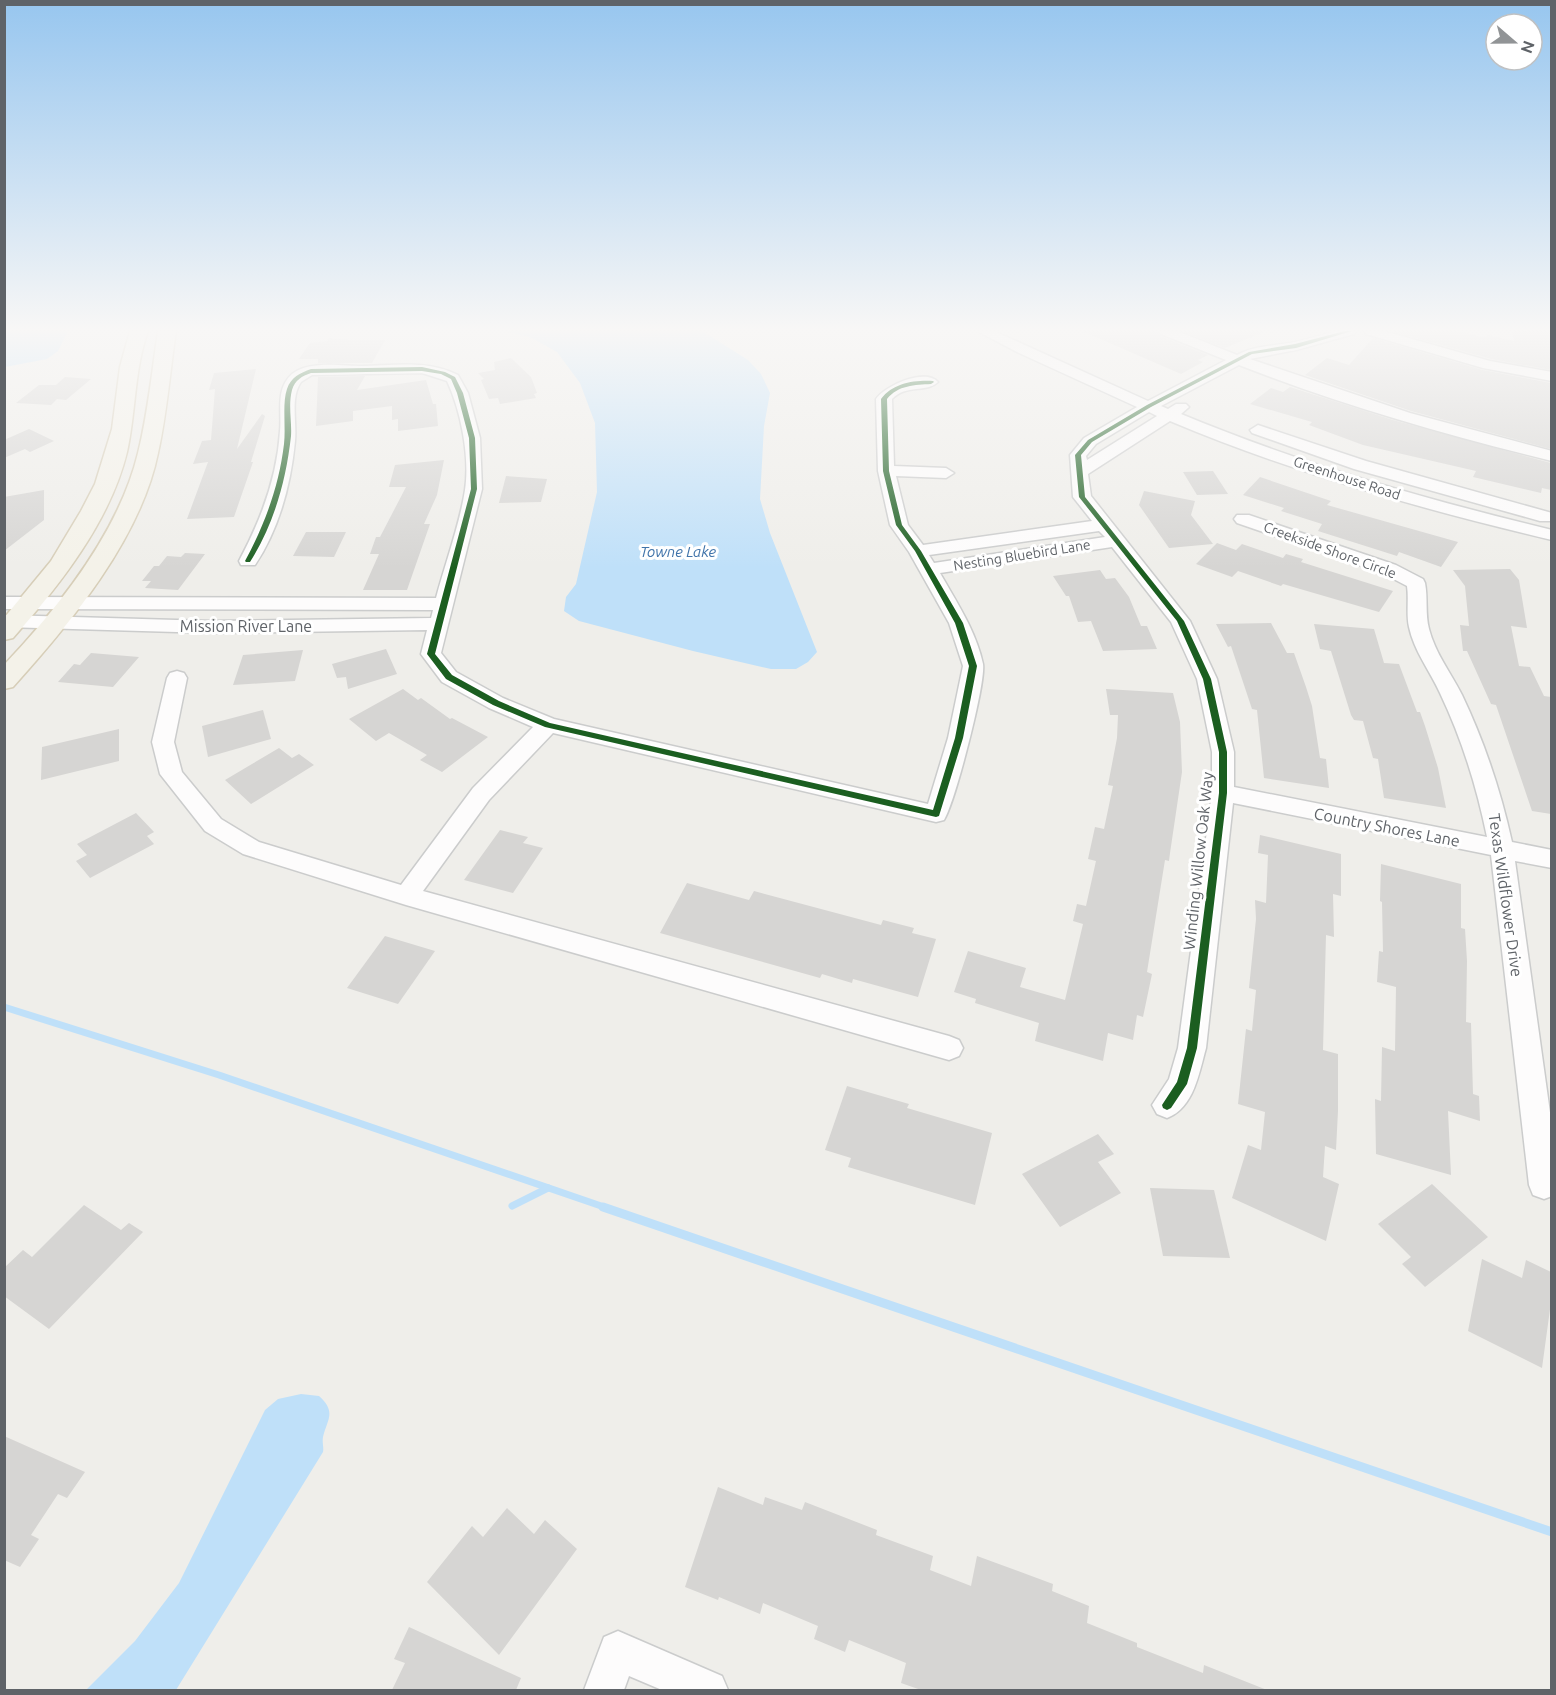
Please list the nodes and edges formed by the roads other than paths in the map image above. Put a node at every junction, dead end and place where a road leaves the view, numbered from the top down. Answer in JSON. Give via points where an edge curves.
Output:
{"nodes":[{"id":1,"x":124,"y":410,"type":"edge"},
{"id":2,"x":155,"y":410,"type":"edge"},
{"id":3,"x":289,"y":410,"type":"edge"},
{"id":4,"x":465,"y":410,"type":"edge"},
{"id":5,"x":884,"y":410,"type":"edge"},
{"id":6,"x":1142,"y":410,"type":"edge"},
{"id":7,"x":1160,"y":410,"type":"edge"},
{"id":8,"x":1180,"y":410,"type":"edge"},
{"id":9,"x":1380,"y":410,"type":"edge"},
{"id":10,"x":1170,"y":414,"type":"junction"},
{"id":11,"x":1241,"y":424,"type":"dead end"},
{"id":12,"x":1551,"y":456,"type":"edge"},
{"id":13,"x":886,"y":471,"type":"junction"},
{"id":14,"x":946,"y":473,"type":"dead end"},
{"id":15,"x":1078,"y":473,"type":"junction"},
{"id":16,"x":1551,"y":518,"type":"edge"},
{"id":17,"x":1244,"y":519,"type":"dead end"},
{"id":18,"x":1110,"y":533,"type":"junction"},
{"id":19,"x":1551,"y":535,"type":"edge"},
{"id":20,"x":923,"y":560,"type":"junction"},
{"id":21,"x":248,"y":561,"type":"dead end"},
{"id":22,"x":1416,"y":583,"type":"joint"},
{"id":23,"x":443,"y":603,"type":"junction"},
{"id":24,"x":70,"y":604,"type":"junction"},
{"id":25,"x":12,"y":616,"type":"edge"},
{"id":26,"x":53,"y":623,"type":"junction"},
{"id":27,"x":438,"y":624,"type":"junction"},
{"id":28,"x":177,"y":678,"type":"dead end"},
{"id":29,"x":4,"y":681,"type":"edge"},
{"id":30,"x":548,"y":725,"type":"junction"},
{"id":31,"x":1223,"y":793,"type":"junction"},
{"id":32,"x":1502,"y":850,"type":"junction"},
{"id":33,"x":1551,"y":859,"type":"edge"},
{"id":34,"x":406,"y":896,"type":"junction"},
{"id":35,"x":949,"y":1048,"type":"dead end"},
{"id":36,"x":1167,"y":1105,"type":"dead end"},
{"id":37,"x":1544,"y":1185,"type":"dead end"},
{"id":38,"x":604,"y":1690,"type":"edge"},
{"id":39,"x":708,"y":1690,"type":"edge"}],
"edges":[{"from":1,"to":25,"type":"main road","via":[[111,468],[71,548]]},
{"from":2,"to":24,"type":"main road","via":[[142,472],[105,552]]},
{"from":3,"to":21,"type":"street","via":[[282,483],[266,530]]},
{"from":4,"to":23,"type":"street","via":[[472,438],[474,489]]},
{"from":5,"to":13,"type":"street"},
{"from":6,"to":15,"type":"street","via":[[1090,441],[1078,455]]},
{"from":7,"to":10,"type":"street","name":"Greenhouse Road"},
{"from":8,"to":10,"type":"street"},
{"from":9,"to":12,"type":"street"},
{"from":10,"to":15,"type":"street"},
{"from":10,"to":19,"type":"street","name":"Greenhouse Road","via":[[1314,470],[1453,512]]},
{"from":11,"to":16,"type":"street","name":"Greenhouse Road","via":[[1360,465]]},
{"from":13,"to":14,"type":"street"},
{"from":13,"to":20,"type":"street","via":[[899,525]]},
{"from":15,"to":18,"type":"street","name":"Winding Willow Oak Way","via":[[1082,497]]},
{"from":17,"to":22,"type":"street","name":"Creekside Shore Circle","via":[[1389,569]]},
{"from":18,"to":20,"type":"street","name":"Nesting Bluebird Lane"},
{"from":18,"to":31,"type":"street","name":"Winding Willow Oak Way","via":[[1180,621],[1207,679],[1223,752]]},
{"from":20,"to":30,"type":"street","via":[[959,622],[973,666],[960,738],[936,814]]},
{"from":22,"to":32,"type":"street","name":"Texas Wildflower Drive","via":[[1419,628],[1475,749]]},
{"from":23,"to":24,"type":"street","name":"Mission River Lane"},
{"from":23,"to":27,"type":"street"},
{"from":24,"to":25,"type":"street","name":"Mission River Lane"},
{"from":24,"to":26,"type":"main road"},
{"from":25,"to":26,"type":"street","name":"Mission River Lane"},
{"from":26,"to":27,"type":"street","name":"Mission River Lane","via":[[212,627]]},
{"from":26,"to":29,"type":"main road"},
{"from":27,"to":30,"type":"street","via":[[431,654],[449,677]]},
{"from":28,"to":34,"type":"street","via":[[163,742],[171,774],[213,825],[251,848]]},
{"from":30,"to":34,"type":"street","via":[[481,794]]},
{"from":31,"to":32,"type":"street","name":"Country Shores Lane"},
{"from":31,"to":36,"type":"street","name":"Winding Willow Oak Way","via":[[1192,1048],[1182,1084]]},
{"from":32,"to":33,"type":"street","name":"Country Shores Lane"},
{"from":32,"to":37,"type":"street","name":"Texas Wildflower Drive"},
{"from":34,"to":35,"type":"street"},
{"from":38,"to":39,"type":"street","via":[[618,1651]]}]}
